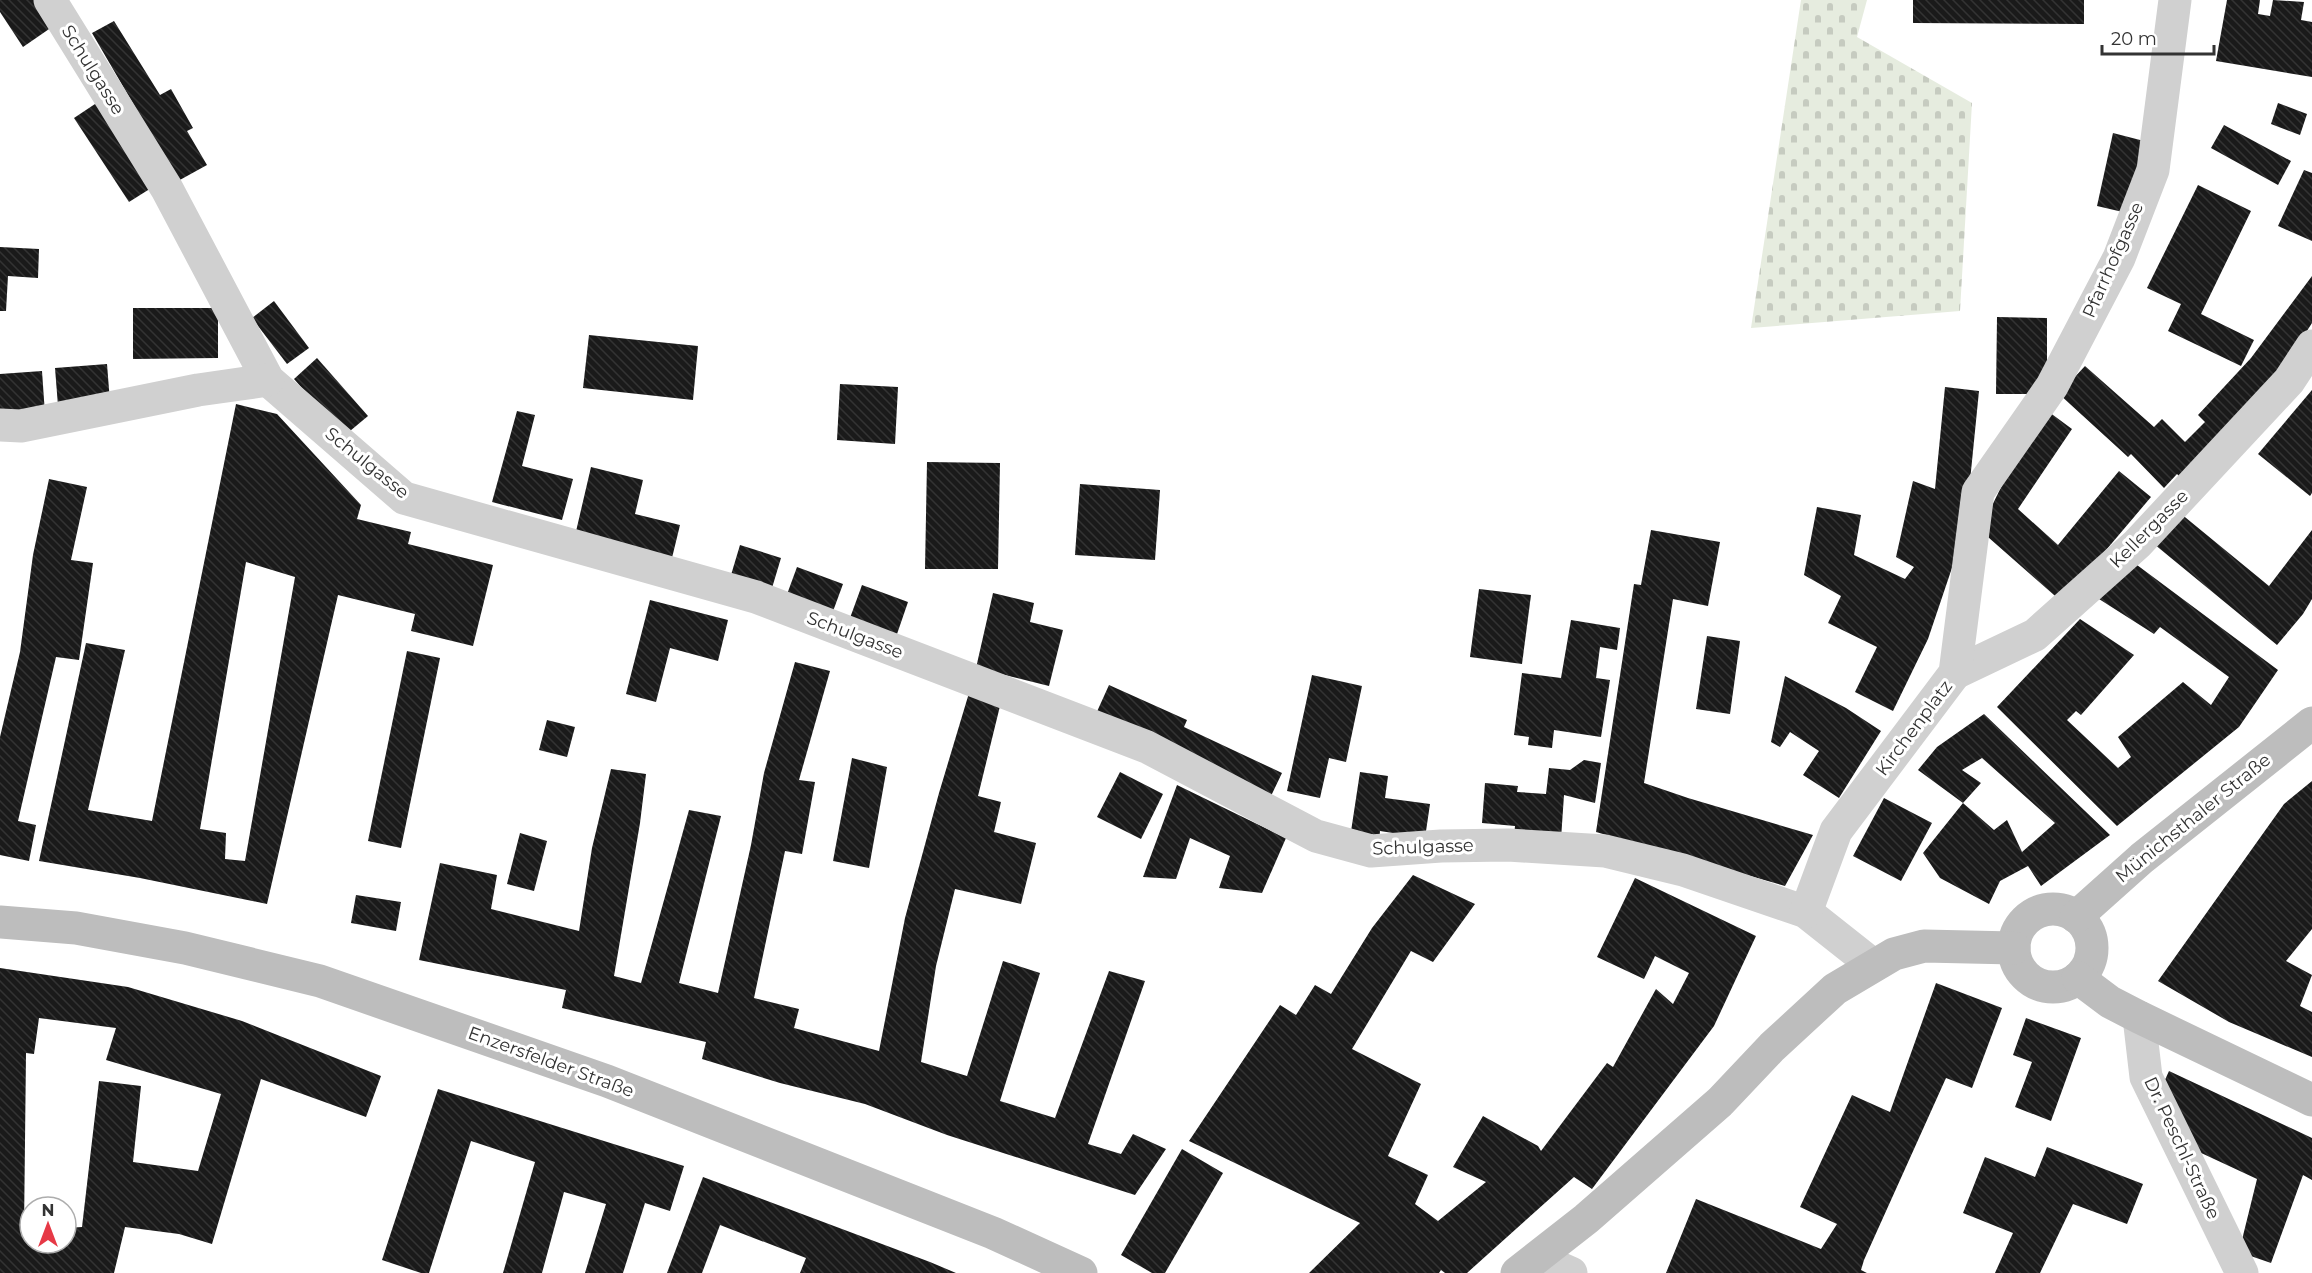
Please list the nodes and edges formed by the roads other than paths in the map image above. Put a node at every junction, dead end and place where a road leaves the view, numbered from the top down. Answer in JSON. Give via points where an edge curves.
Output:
{"nodes":[{"id":1,"x":50,"y":0,"type":"edge"},
{"id":2,"x":2175,"y":0,"type":"edge"},
{"id":3,"x":2312,"y":346,"type":"edge"},
{"id":4,"x":268,"y":380,"type":"junction"},
{"id":5,"x":0,"y":426,"type":"edge"},
{"id":6,"x":1978,"y":492,"type":"joint"},
{"id":7,"x":1955,"y":674,"type":"junction"},
{"id":8,"x":2312,"y":723,"type":"edge"},
{"id":9,"x":1806,"y":912,"type":"junction"},
{"id":10,"x":2076,"y":917,"type":"junction"},
{"id":11,"x":0,"y":922,"type":"edge"},
{"id":12,"x":2014,"y":948,"type":"junction"},
{"id":13,"x":1873,"y":965,"type":"junction"},
{"id":14,"x":2078,"y":978,"type":"junction"},
{"id":15,"x":2139,"y":1017,"type":"junction"},
{"id":16,"x":2312,"y":1100,"type":"edge"},
{"id":17,"x":1527,"y":1265,"type":"edge"},
{"id":18,"x":1081,"y":1273,"type":"edge"},
{"id":19,"x":1571,"y":1273,"type":"edge"},
{"id":20,"x":2242,"y":1273,"type":"edge"}],
"edges":[{"from":1,"to":4,"type":"street","name":"Schulgasse","via":[[167,189]]},
{"from":2,"to":6,"type":"street","name":"Pfarrhofgasse","via":[[2153,170],[2119,258],[2052,386]]},
{"from":3,"to":7,"type":"street","name":"Kellergasse","via":[[2289,381],[2137,544],[2035,635]]},
{"from":4,"to":5,"type":"street","via":[[21,426]]},
{"from":4,"to":9,"type":"street","name":"Schulgasse","via":[[404,498],[756,597],[1147,747],[1316,836],[1371,851],[1508,844],[1605,851],[1683,870]]},
{"from":6,"to":7,"type":"street","name":"Kirchenplatz"},
{"from":7,"to":9,"type":"street","name":"Kirchenplatz","via":[[1836,831]]},
{"from":8,"to":10,"type":"street","name":"Münichsthaler Straße","via":[[2142,858]]},
{"from":9,"to":13,"type":"street","name":"Schulgasse"},
{"from":10,"to":12,"type":"street","via":[[2058,909],[2034,914],[2021,925]]},
{"from":10,"to":14,"type":"street","via":[[2090,935],[2092,947],[2086,969]]},
{"from":11,"to":18,"type":"street","name":"Enzersfelder Straße","via":[[76,928],[184,948],[320,981],[607,1081],[993,1233]]},
{"from":12,"to":13,"type":"street","via":[[1924,946]]},
{"from":12,"to":14,"type":"street","via":[[2019,968],[2037,984],[2056,987]]},
{"from":13,"to":17,"type":"street","via":[[1835,989],[1720,1102]]},
{"from":14,"to":15,"type":"street"},
{"from":15,"to":16,"type":"street"},
{"from":15,"to":20,"type":"street","name":"Dr. Peschl-Straße","via":[[2146,1077]]},
{"from":17,"to":19,"type":"street"}]}
